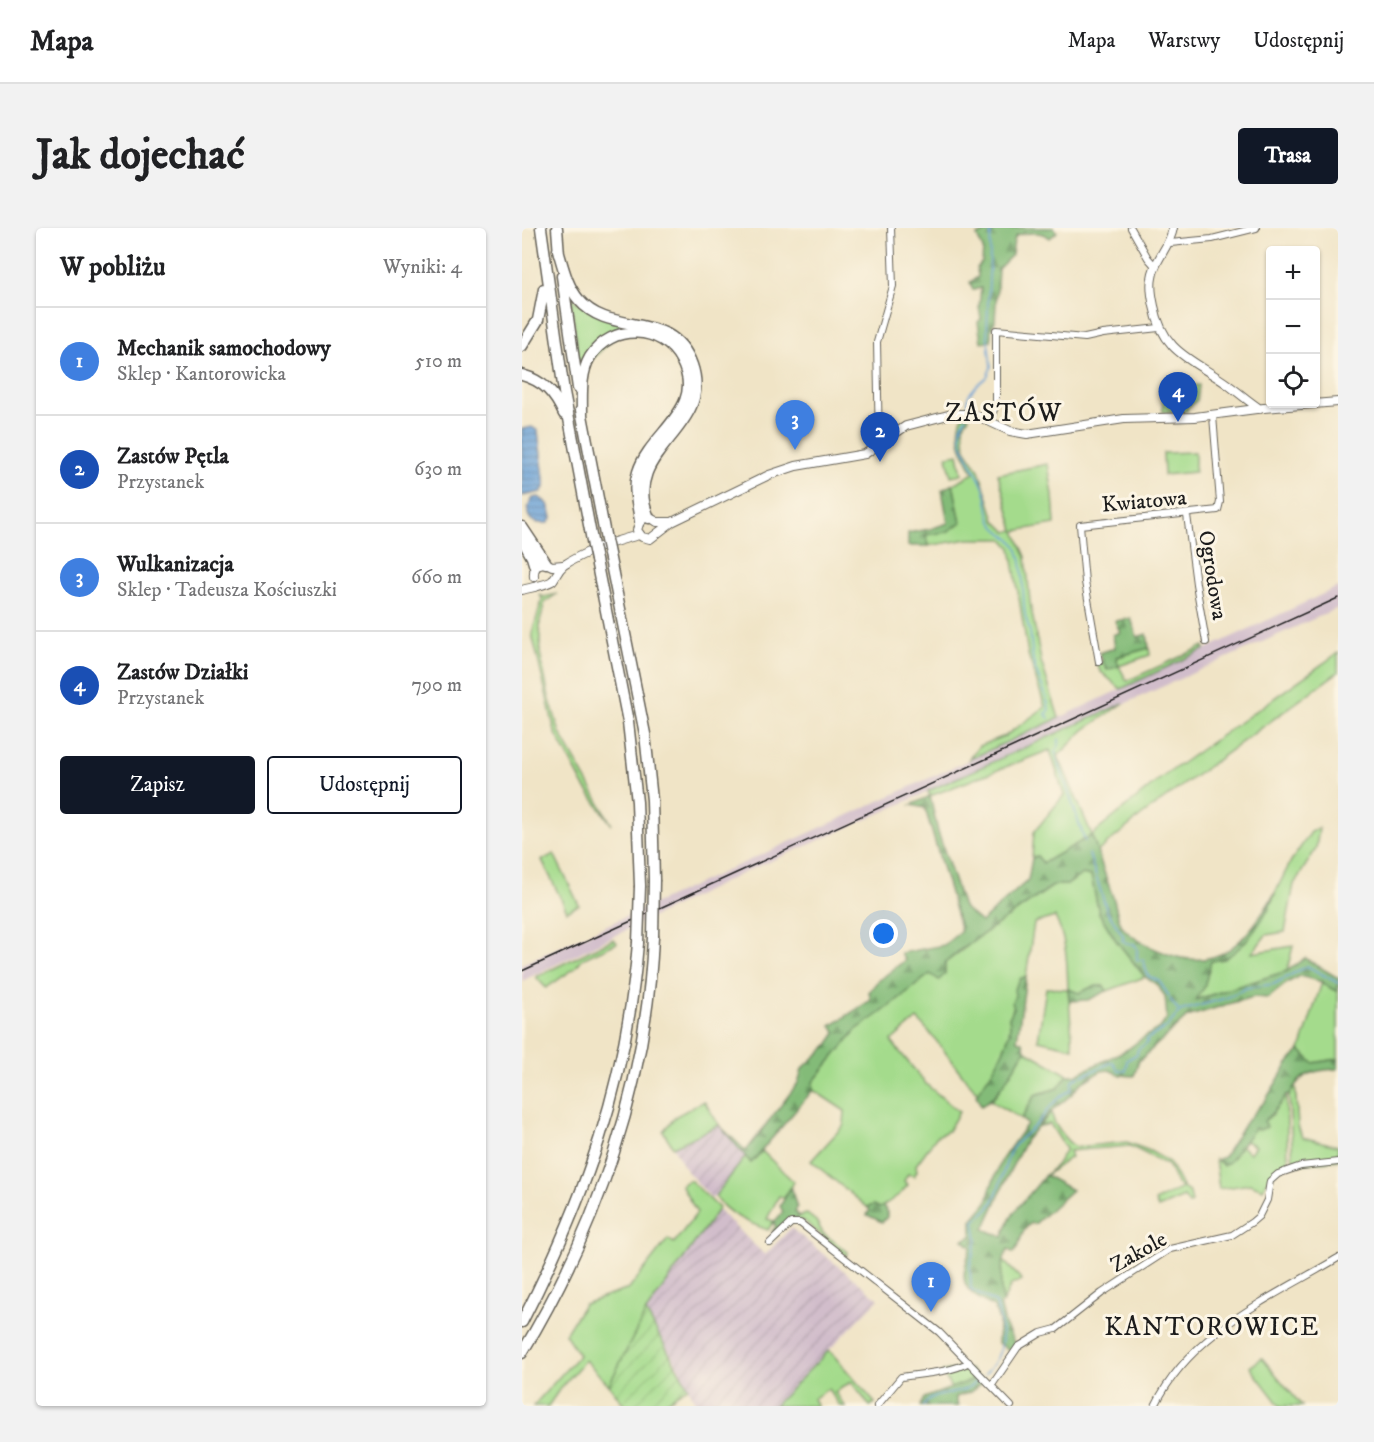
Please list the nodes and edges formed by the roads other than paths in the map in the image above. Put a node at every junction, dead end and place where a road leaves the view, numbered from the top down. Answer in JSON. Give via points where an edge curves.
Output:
{"nodes":[{"id":1,"x":541,"y":228,"type":"edge"},
{"id":2,"x":557,"y":228,"type":"edge"},
{"id":3,"x":891,"y":228,"type":"edge"},
{"id":4,"x":1131,"y":228,"type":"edge"},
{"id":5,"x":1173,"y":228,"type":"edge"},
{"id":6,"x":1256,"y":228,"type":"edge"},
{"id":7,"x":1170,"y":243,"type":"junction"},
{"id":8,"x":558,"y":250,"type":"junction"},
{"id":9,"x":545,"y":259,"type":"junction"},
{"id":10,"x":1155,"y":266,"type":"junction"},
{"id":11,"x":1159,"y":328,"type":"junction"},
{"id":12,"x":522,"y":346,"type":"edge"},
{"id":13,"x":522,"y":375,"type":"edge"},
{"id":14,"x":1244,"y":399,"type":"junction"},
{"id":15,"x":1338,"y":402,"type":"edge"},
{"id":16,"x":1260,"y":409,"type":"junction"},
{"id":17,"x":1243,"y":411,"type":"junction"},
{"id":18,"x":582,"y":415,"type":"junction"},
{"id":19,"x":1213,"y":416,"type":"junction"},
{"id":20,"x":990,"y":422,"type":"junction"},
{"id":21,"x":879,"y":426,"type":"junction"},
{"id":22,"x":570,"y":430,"type":"junction"},
{"id":23,"x":896,"y":432,"type":"junction"},
{"id":24,"x":879,"y":446,"type":"junction"},
{"id":25,"x":1187,"y":515,"type":"junction"},
{"id":26,"x":647,"y":526,"type":"junction"},
{"id":27,"x":522,"y":527,"type":"edge"},
{"id":28,"x":522,"y":539,"type":"edge"},
{"id":29,"x":544,"y":569,"type":"junction"},
{"id":30,"x":540,"y":584,"type":"junction"},
{"id":31,"x":522,"y":589,"type":"edge"},
{"id":32,"x":1206,"y":642,"type":"dead end"},
{"id":33,"x":1099,"y":662,"type":"dead end"},
{"id":34,"x":1338,"y":1162,"type":"edge"},
{"id":35,"x":770,"y":1243,"type":"dead end"},
{"id":36,"x":1338,"y":1258,"type":"edge"},
{"id":37,"x":522,"y":1322,"type":"edge"},
{"id":38,"x":522,"y":1353,"type":"edge"},
{"id":39,"x":969,"y":1362,"type":"junction"},
{"id":40,"x":990,"y":1383,"type":"junction"},
{"id":41,"x":877,"y":1406,"type":"edge"},
{"id":42,"x":1011,"y":1406,"type":"edge"},
{"id":43,"x":1155,"y":1406,"type":"edge"}],
"edges":[{"from":1,"to":9,"type":"highway"},
{"from":2,"to":8,"type":"highway"},
{"from":3,"to":21,"type":"street","via":[[893,286],[877,342]]},
{"from":4,"to":10,"type":"street"},
{"from":5,"to":7,"type":"street"},
{"from":6,"to":7,"type":"street","via":[[1212,239]]},
{"from":7,"to":10,"type":"street"},
{"from":8,"to":18,"type":"highway"},
{"from":8,"to":26,"type":"highway","via":[[569,283],[586,307],[608,319],[665,332],[681,346],[693,366],[695,389],[690,411],[644,477]]},
{"from":9,"to":12,"type":"highway","via":[[542,309]]},
{"from":9,"to":22,"type":"highway"},
{"from":10,"to":11,"type":"street","via":[[1151,281]]},
{"from":11,"to":14,"type":"street","via":[[1185,357]]},
{"from":11,"to":20,"type":"street","via":[[1086,338],[996,330],[996,403]]},
{"from":13,"to":22,"type":"highway","via":[[540,382],[551,392]]},
{"from":14,"to":16,"type":"street"},
{"from":14,"to":17,"type":"street"},
{"from":15,"to":16,"type":"street"},
{"from":16,"to":17,"type":"street"},
{"from":17,"to":19,"type":"street"},
{"from":18,"to":26,"type":"highway","via":[[586,366],[610,338],[633,332],[650,334],[670,345],[681,360],[687,384],[683,406],[638,472],[635,489]]},
{"from":18,"to":38,"type":"highway","bridge":true,"via":[[645,734],[654,880],[650,985],[643,1037],[603,1188],[562,1283]]},
{"from":19,"to":20,"type":"street","via":[[1124,419],[1027,434],[1016,434]]},
{"from":19,"to":25,"type":"street","name":"Kwiatowa","via":[[1220,506],[1214,512]]},
{"from":20,"to":23,"type":"street","via":[[973,414],[957,413]]},
{"from":21,"to":23,"type":"street"},
{"from":21,"to":24,"type":"street"},
{"from":22,"to":37,"type":"highway","bridge":true,"via":[[631,741],[640,886],[638,943],[627,1032],[605,1128],[572,1215]]},
{"from":23,"to":24,"type":"street"},
{"from":24,"to":26,"type":"street","via":[[865,454],[783,470],[672,522]]},
{"from":25,"to":32,"type":"street","name":"Ogrodowa"},
{"from":25,"to":33,"type":"street","name":"Kwiatowa","via":[[1080,525],[1086,593]]},
{"from":26,"to":29,"type":"street","via":[[566,564]]},
{"from":27,"to":29,"type":"highway"},
{"from":28,"to":29,"type":"highway"},
{"from":29,"to":30,"type":"street"},
{"from":29,"to":30,"type":"street","via":[[554,579]]},
{"from":29,"to":31,"type":"street"},
{"from":30,"to":31,"type":"street"},
{"from":34,"to":40,"type":"street","name":"Zakole","via":[[1300,1166],[1278,1174],[1270,1181],[1267,1200],[1252,1222],[1232,1235],[1170,1249],[1102,1293],[1056,1329],[1017,1347]]},
{"from":35,"to":39,"type":"street","via":[[791,1223],[800,1223],[939,1332]]},
{"from":36,"to":43,"type":"street","via":[[1224,1326],[1177,1368]]},
{"from":39,"to":40,"type":"street"},
{"from":39,"to":41,"type":"street","via":[[962,1367],[901,1377]]},
{"from":40,"to":42,"type":"street"}]}
